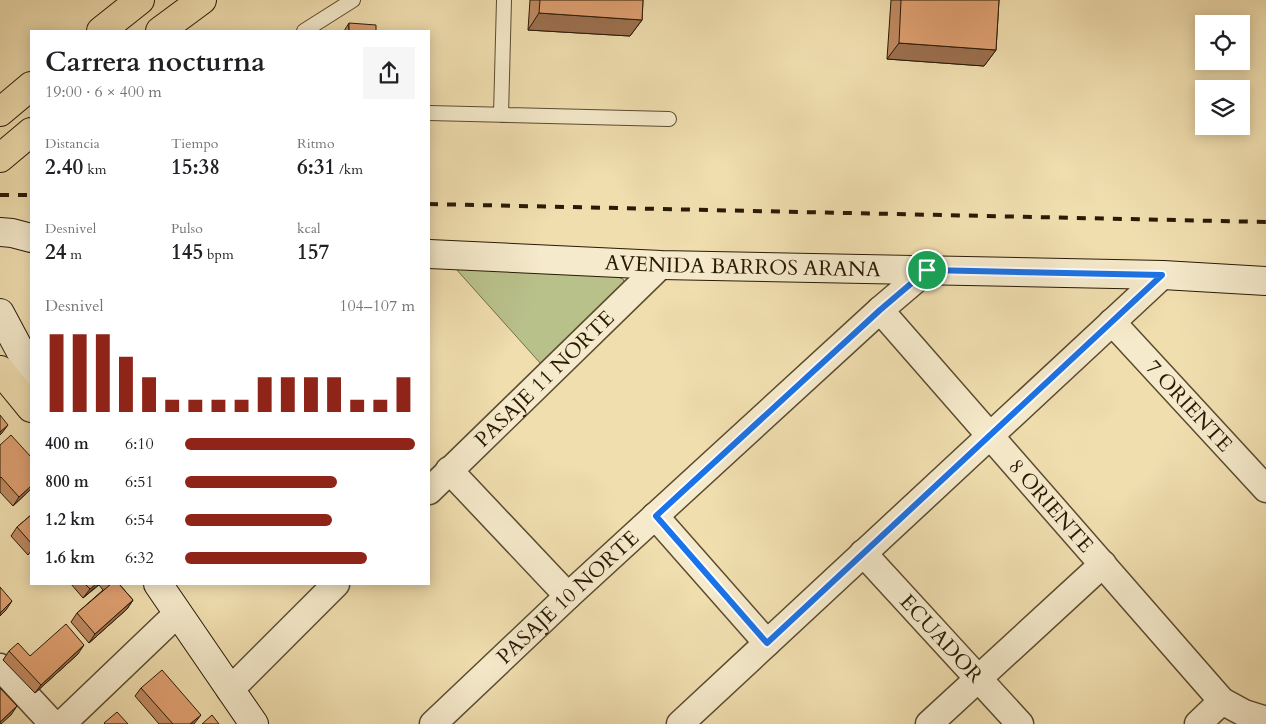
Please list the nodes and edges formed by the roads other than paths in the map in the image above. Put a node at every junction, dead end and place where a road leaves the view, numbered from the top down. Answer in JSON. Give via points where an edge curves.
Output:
{"nodes":[{"id":1,"x":140,"y":0,"type":"edge"},
{"id":2,"x":202,"y":0,"type":"edge"},
{"id":3,"x":353,"y":0,"type":"edge"},
{"id":4,"x":504,"y":0,"type":"edge"},
{"id":5,"x":102,"y":30,"type":"edge"},
{"id":6,"x":161,"y":30,"type":"edge"},
{"id":7,"x":306,"y":30,"type":"edge"},
{"id":8,"x":30,"y":87,"type":"edge"},
{"id":9,"x":0,"y":112,"type":"edge"},
{"id":10,"x":430,"y":113,"type":"edge"},
{"id":11,"x":501,"y":115,"type":"junction"},
{"id":12,"x":669,"y":119,"type":"dead end"},
{"id":13,"x":30,"y":133,"type":"edge"},
{"id":14,"x":0,"y":158,"type":"edge"},
{"id":15,"x":0,"y":232,"type":"edge"},
{"id":16,"x":30,"y":238,"type":"edge"},
{"id":17,"x":30,"y":243,"type":"edge"},
{"id":18,"x":0,"y":247,"type":"edge"},
{"id":19,"x":430,"y":256,"type":"edge"},
{"id":20,"x":661,"y":265,"type":"junction"},
{"id":21,"x":927,"y":270,"type":"junction"},
{"id":22,"x":1162,"y":275,"type":"junction"},
{"id":23,"x":1266,"y":281,"type":"edge"},
{"id":24,"x":880,"y":310,"type":"junction"},
{"id":25,"x":0,"y":313,"type":"edge"},
{"id":26,"x":1112,"y":322,"type":"junction"},
{"id":27,"x":30,"y":369,"type":"edge"},
{"id":28,"x":0,"y":370,"type":"edge"},
{"id":29,"x":30,"y":407,"type":"edge"},
{"id":30,"x":990,"y":435,"type":"junction"},
{"id":31,"x":449,"y":470,"type":"junction"},
{"id":32,"x":1266,"y":489,"type":"edge"},
{"id":33,"x":430,"y":490,"type":"edge"},
{"id":34,"x":656,"y":516,"type":"junction"},
{"id":35,"x":863,"y":553,"type":"junction"},
{"id":36,"x":1103,"y":564,"type":"junction"},
{"id":37,"x":159,"y":585,"type":"edge"},
{"id":38,"x":335,"y":585,"type":"edge"},
{"id":39,"x":568,"y":596,"type":"junction"},
{"id":40,"x":178,"y":614,"type":"junction"},
{"id":41,"x":767,"y":643,"type":"junction"},
{"id":42,"x":0,"y":667,"type":"edge"},
{"id":43,"x":978,"y":678,"type":"junction"},
{"id":44,"x":230,"y":690,"type":"junction"},
{"id":45,"x":1222,"y":701,"type":"junction"},
{"id":46,"x":1261,"y":713,"type":"edge"},
{"id":47,"x":53,"y":724,"type":"edge"},
{"id":48,"x":62,"y":724,"type":"edge"},
{"id":49,"x":254,"y":724,"type":"edge"},
{"id":50,"x":433,"y":724,"type":"edge"},
{"id":51,"x":680,"y":724,"type":"edge"},
{"id":52,"x":929,"y":724,"type":"edge"},
{"id":53,"x":1020,"y":724,"type":"edge"},
{"id":54,"x":1198,"y":724,"type":"edge"}],
"edges":[{"from":1,"to":5,"type":"main road"},
{"from":2,"to":6,"type":"main road"},
{"from":3,"to":7,"type":"lane"},
{"from":4,"to":11,"type":"lane"},
{"from":8,"to":9,"type":"main road"},
{"from":10,"to":11,"type":"lane"},
{"from":11,"to":12,"type":"lane"},
{"from":13,"to":14,"type":"main road"},
{"from":15,"to":16,"type":"main road"},
{"from":17,"to":18,"type":"main road"},
{"from":19,"to":20,"type":"main road","name":"AVENIDA BARROS ARANA"},
{"from":20,"to":21,"type":"main road","name":"AVENIDA BARROS ARANA"},
{"from":20,"to":31,"type":"street","name":"PASAJE 11 NORTE"},
{"from":21,"to":22,"type":"main road","name":"AVENIDA BARROS ARANA"},
{"from":21,"to":24,"type":"street","name":"PASAJE 10 NORTE"},
{"from":22,"to":23,"type":"main road","name":"AVENIDA BARROS ARANA"},
{"from":22,"to":26,"type":"street"},
{"from":24,"to":30,"type":"street","name":"8 ORIENTE"},
{"from":24,"to":34,"type":"street","name":"PASAJE 10 NORTE"},
{"from":25,"to":27,"type":"main road"},
{"from":26,"to":30,"type":"street"},
{"from":26,"to":32,"type":"street","name":"7 ORIENTE"},
{"from":28,"to":29,"type":"main road"},
{"from":30,"to":35,"type":"street"},
{"from":30,"to":36,"type":"street","name":"8 ORIENTE"},
{"from":31,"to":33,"type":"street","name":"PASAJE 11 NORTE"},
{"from":31,"to":39,"type":"street"},
{"from":34,"to":39,"type":"street","name":"PASAJE 10 NORTE"},
{"from":34,"to":41,"type":"street"},
{"from":35,"to":41,"type":"street"},
{"from":35,"to":43,"type":"street","name":"ECUADOR"},
{"from":36,"to":43,"type":"street"},
{"from":36,"to":45,"type":"street","name":"8 ORIENTE"},
{"from":37,"to":40,"type":"main road"},
{"from":38,"to":44,"type":"street"},
{"from":39,"to":50,"type":"street","name":"PASAJE 10 NORTE"},
{"from":40,"to":44,"type":"main road"},
{"from":40,"to":48,"type":"street"},
{"from":41,"to":51,"type":"street"},
{"from":42,"to":47,"type":"street"},
{"from":43,"to":52,"type":"street"},
{"from":43,"to":53,"type":"street","name":"ECUADOR"},
{"from":44,"to":49,"type":"main road"},
{"from":45,"to":46,"type":"street","via":[[1236,710]]},
{"from":45,"to":54,"type":"street"}]}
